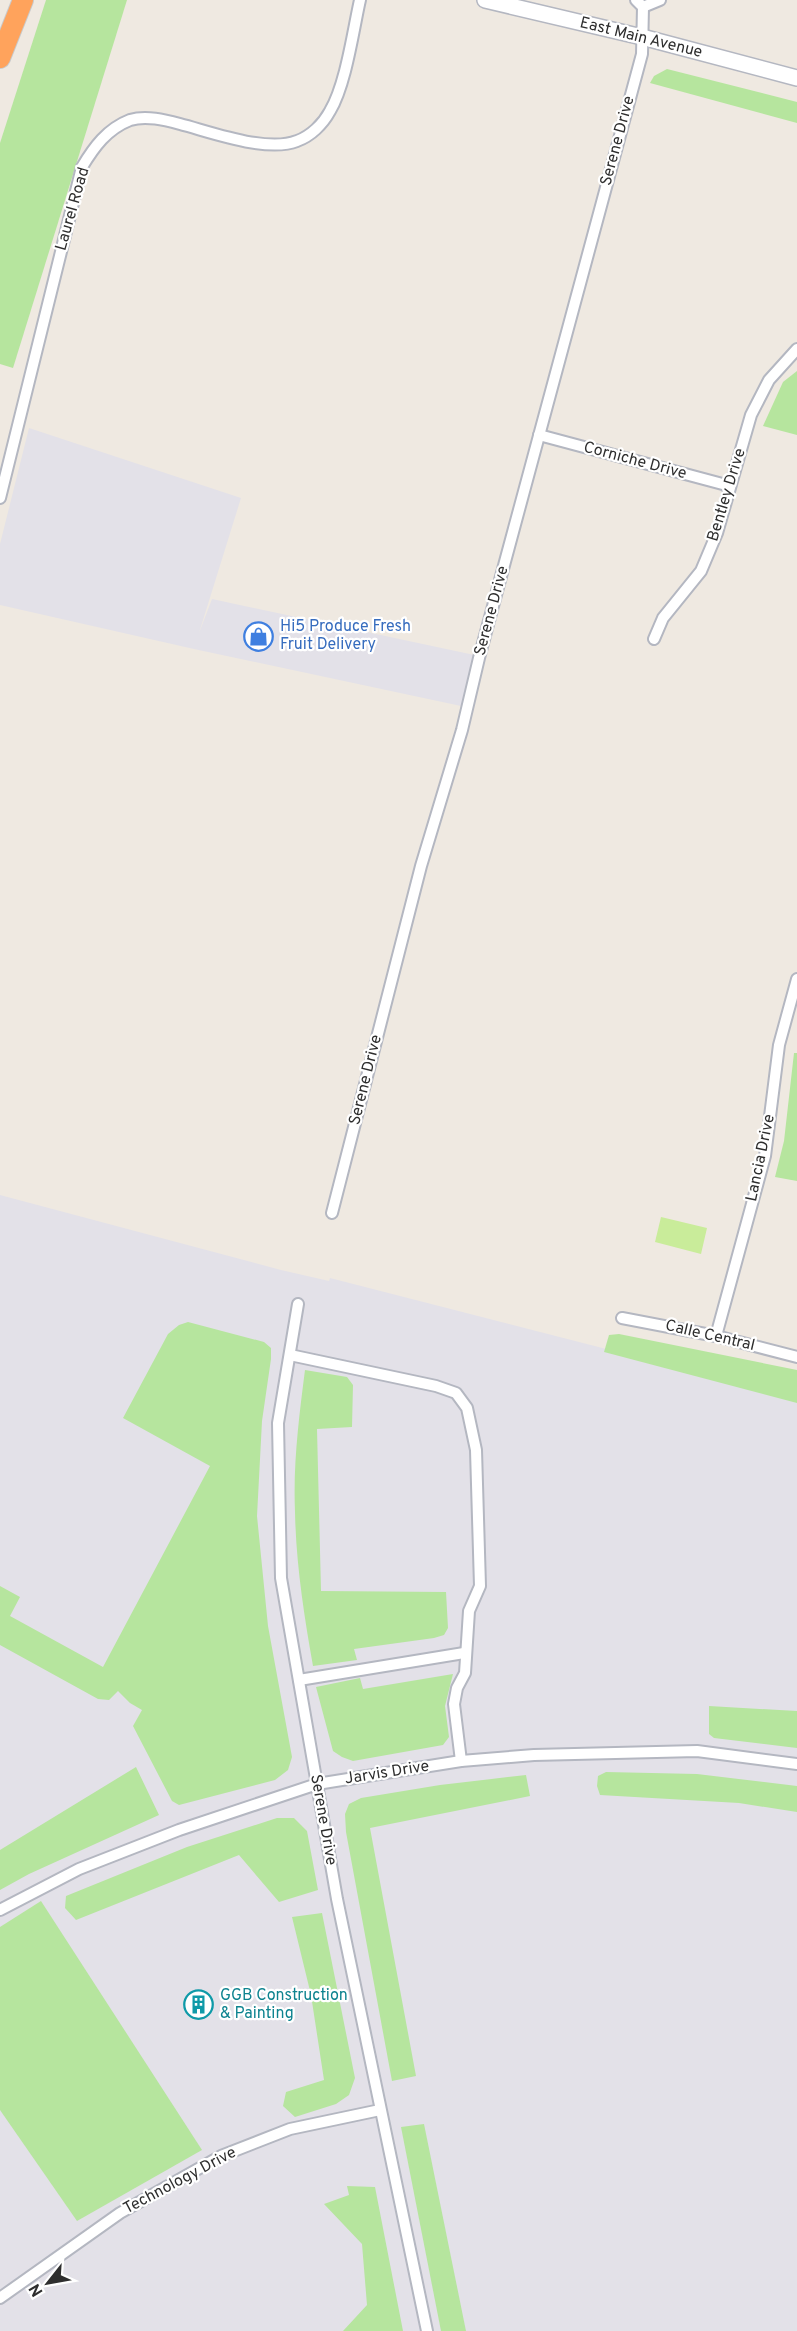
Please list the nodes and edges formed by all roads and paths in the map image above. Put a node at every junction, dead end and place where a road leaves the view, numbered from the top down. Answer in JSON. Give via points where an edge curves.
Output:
{"nodes":[{"id":1,"x":22,"y":0,"type":"edge"},
{"id":2,"x":360,"y":0,"type":"edge"},
{"id":3,"x":485,"y":0,"type":"edge"},
{"id":4,"x":660,"y":0,"type":"edge"},
{"id":5,"x":640,"y":3,"type":"edge"},
{"id":6,"x":642,"y":38,"type":"junction"},
{"id":7,"x":0,"y":58,"type":"edge"},
{"id":8,"x":797,"y":78,"type":"edge"},
{"id":9,"x":797,"y":350,"type":"edge"},
{"id":10,"x":539,"y":435,"type":"junction"},
{"id":11,"x":730,"y":486,"type":"junction"},
{"id":12,"x":0,"y":498,"type":"edge"},
{"id":13,"x":654,"y":639,"type":"dead end"},
{"id":14,"x":797,"y":979,"type":"edge"},
{"id":15,"x":332,"y":1214,"type":"dead end"},
{"id":16,"x":298,"y":1304,"type":"dead end"},
{"id":17,"x":622,"y":1318,"type":"dead end"},
{"id":18,"x":717,"y":1336,"type":"junction"},
{"id":19,"x":290,"y":1355,"type":"junction"},
{"id":20,"x":797,"y":1357,"type":"edge"},
{"id":21,"x":464,"y":1653,"type":"junction"},
{"id":22,"x":299,"y":1680,"type":"junction"},
{"id":23,"x":461,"y":1761,"type":"junction"},
{"id":24,"x":797,"y":1764,"type":"edge"},
{"id":25,"x":317,"y":1784,"type":"junction"},
{"id":26,"x":0,"y":1910,"type":"edge"},
{"id":27,"x":380,"y":2110,"type":"junction"},
{"id":28,"x":0,"y":2298,"type":"edge"},
{"id":29,"x":427,"y":2331,"type":"edge"}],
"edges":[{"from":1,"to":7,"type":"highway"},
{"from":2,"to":12,"type":"street","name":"Laurel Road","via":[[331,109],[317,129],[297,141],[275,145],[244,140],[159,118],[132,119],[112,129],[94,147],[82,167]]},
{"from":3,"to":6,"type":"main road","name":"East Main Avenue"},
{"from":4,"to":5,"type":"street","name":"Serene Drive"},
{"from":5,"to":6,"type":"street","name":"Serene Drive"},
{"from":6,"to":8,"type":"main road","name":"East Main Avenue"},
{"from":6,"to":10,"type":"street","name":"Serene Drive","via":[[642,54]]},
{"from":9,"to":11,"type":"street","name":"Bentley Drive","via":[[769,380],[751,415]]},
{"from":10,"to":11,"type":"street","name":"Corniche Drive"},
{"from":10,"to":15,"type":"street","name":"Serene Drive","via":[[462,730],[421,866]]},
{"from":11,"to":13,"type":"street","name":"Bentley Drive","via":[[701,571],[663,618]]},
{"from":14,"to":18,"type":"street","name":"Lancia Drive","via":[[779,1045],[765,1156]]},
{"from":16,"to":19,"type":"street","name":"Serene Drive"},
{"from":17,"to":18,"type":"street","name":"Calle Central"},
{"from":18,"to":20,"type":"street","name":"Calle Central"},
{"from":19,"to":21,"type":"street","via":[[436,1386],[456,1393],[467,1408],[476,1450],[480,1586],[469,1611]]},
{"from":19,"to":22,"type":"street","name":"Serene Drive","via":[[278,1423],[281,1578]]},
{"from":21,"to":22,"type":"street"},
{"from":21,"to":23,"type":"street","via":[[465,1673],[454,1704]]},
{"from":22,"to":25,"type":"street","name":"Serene Drive"},
{"from":23,"to":24,"type":"street","name":"Jarvis Drive","via":[[697,1751]]},
{"from":23,"to":25,"type":"street","name":"Jarvis Drive"},
{"from":25,"to":26,"type":"street","name":"Jarvis Drive","via":[[179,1830],[79,1869]]},
{"from":25,"to":27,"type":"street","name":"Serene Drive"},
{"from":27,"to":28,"type":"street","name":"Technology Drive","via":[[290,2130],[221,2156],[120,2213]]},
{"from":27,"to":29,"type":"street","name":"Serene Drive"}]}
